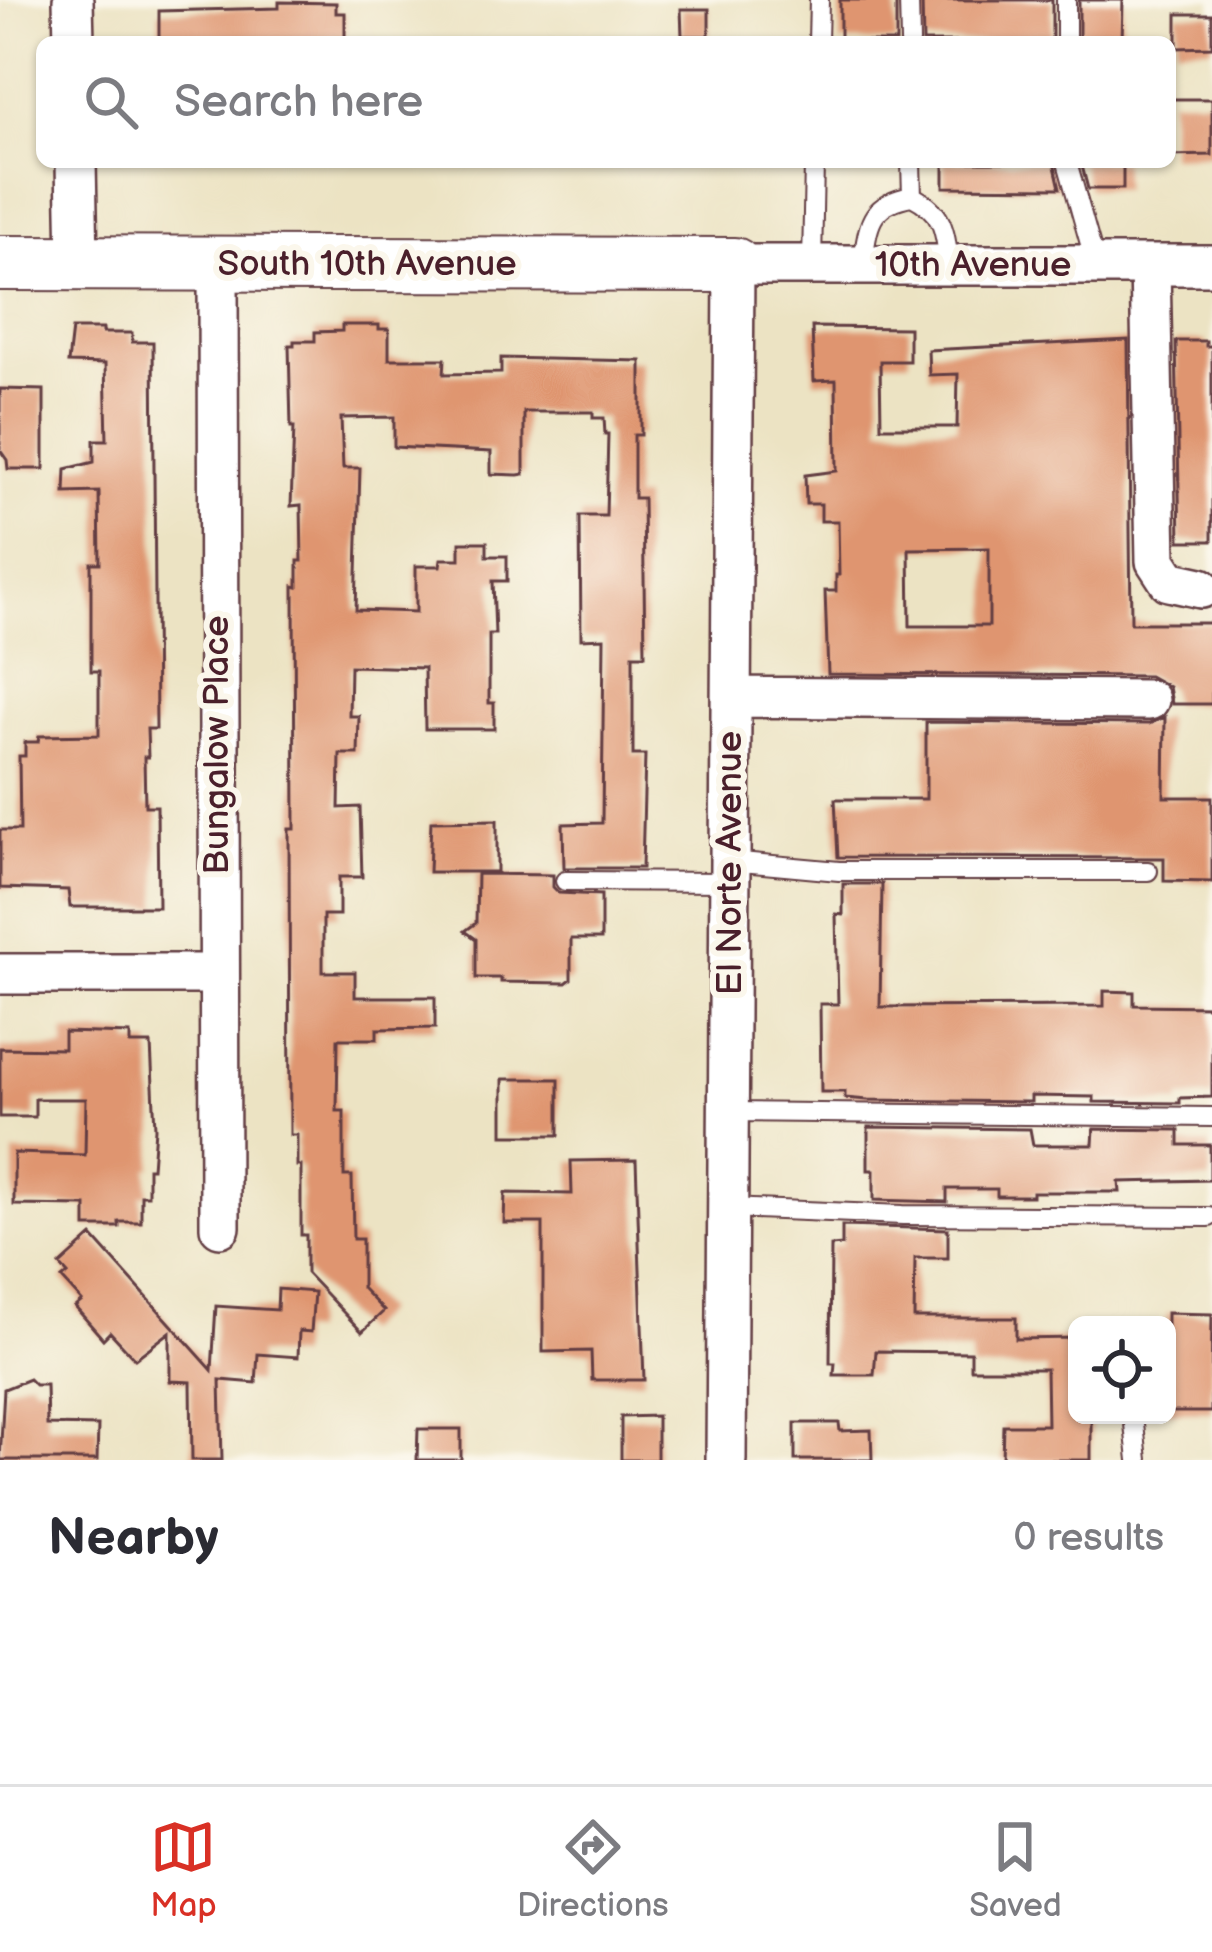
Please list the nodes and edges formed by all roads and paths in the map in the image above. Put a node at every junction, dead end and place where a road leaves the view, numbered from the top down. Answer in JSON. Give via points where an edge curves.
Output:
{"nodes":[{"id":1,"x":73,"y":0,"type":"edge"},
{"id":2,"x":819,"y":0,"type":"edge"},
{"id":3,"x":910,"y":0,"type":"edge"},
{"id":4,"x":1066,"y":0,"type":"edge"},
{"id":5,"x":74,"y":36,"type":"edge"},
{"id":6,"x":818,"y":36,"type":"edge"},
{"id":7,"x":910,"y":36,"type":"edge"},
{"id":8,"x":1066,"y":36,"type":"edge"},
{"id":9,"x":76,"y":168,"type":"edge"},
{"id":10,"x":814,"y":168,"type":"edge"},
{"id":11,"x":911,"y":168,"type":"edge"},
{"id":12,"x":1069,"y":168,"type":"edge"},
{"id":13,"x":912,"y":196,"type":"junction"},
{"id":14,"x":78,"y":262,"type":"junction"},
{"id":15,"x":0,"y":263,"type":"edge"},
{"id":16,"x":218,"y":263,"type":"junction"},
{"id":17,"x":812,"y":264,"type":"junction"},
{"id":18,"x":949,"y":264,"type":"junction"},
{"id":19,"x":734,"y":265,"type":"junction"},
{"id":20,"x":862,"y":265,"type":"junction"},
{"id":21,"x":1096,"y":265,"type":"junction"},
{"id":22,"x":1212,"y":265,"type":"edge"},
{"id":23,"x":1150,"y":266,"type":"junction"},
{"id":24,"x":1202,"y":588,"type":"dead end"},
{"id":25,"x":731,"y":697,"type":"junction"},
{"id":26,"x":1149,"y":700,"type":"dead end"},
{"id":27,"x":730,"y":871,"type":"junction"},
{"id":28,"x":1148,"y":871,"type":"dead end"},
{"id":29,"x":565,"y":881,"type":"dead end"},
{"id":30,"x":0,"y":974,"type":"edge"},
{"id":31,"x":216,"y":974,"type":"junction"},
{"id":32,"x":728,"y":1112,"type":"junction"},
{"id":33,"x":1212,"y":1117,"type":"edge"},
{"id":34,"x":728,"y":1208,"type":"junction"},
{"id":35,"x":1209,"y":1216,"type":"dead end"},
{"id":36,"x":220,"y":1227,"type":"dead end"},
{"id":37,"x":1134,"y":1424,"type":"edge"},
{"id":38,"x":726,"y":1460,"type":"edge"},
{"id":39,"x":1138,"y":1460,"type":"edge"}],
"edges":[{"from":1,"to":5,"type":"street"},
{"from":2,"to":6,"type":"lane"},
{"from":3,"to":7,"type":"lane"},
{"from":4,"to":8,"type":"lane"},
{"from":9,"to":14,"type":"street"},
{"from":10,"to":17,"type":"lane"},
{"from":11,"to":13,"type":"lane"},
{"from":12,"to":21,"type":"lane"},
{"from":13,"to":18,"type":"lane","via":[[938,212]]},
{"from":13,"to":20,"type":"lane","via":[[880,207]]},
{"from":14,"to":15,"type":"street","name":"South 10th Avenue"},
{"from":14,"to":16,"type":"street","name":"South 10th Avenue"},
{"from":16,"to":19,"type":"street","name":"South 10th Avenue"},
{"from":16,"to":31,"type":"street","name":"Bungalow Place"},
{"from":17,"to":19,"type":"street","name":"10th Avenue"},
{"from":17,"to":20,"type":"street","name":"10th Avenue"},
{"from":18,"to":20,"type":"street","name":"10th Avenue"},
{"from":18,"to":21,"type":"street","name":"10th Avenue"},
{"from":19,"to":25,"type":"street","name":"El Norte Avenue"},
{"from":21,"to":23,"type":"street","name":"10th Avenue"},
{"from":22,"to":23,"type":"street","name":"10th Avenue"},
{"from":23,"to":24,"type":"street","via":[[1156,561],[1169,581]]},
{"from":25,"to":26,"type":"street"},
{"from":25,"to":27,"type":"street","name":"El Norte Avenue"},
{"from":27,"to":28,"type":"lane"},
{"from":27,"to":29,"type":"lane"},
{"from":27,"to":32,"type":"street","name":"El Norte Avenue"},
{"from":30,"to":31,"type":"street"},
{"from":31,"to":36,"type":"street","name":"Bungalow Place"},
{"from":32,"to":33,"type":"lane"},
{"from":32,"to":34,"type":"street","name":"El Norte Avenue"},
{"from":34,"to":35,"type":"lane"},
{"from":34,"to":38,"type":"street","name":"El Norte Avenue"},
{"from":37,"to":39,"type":"lane"}]}
